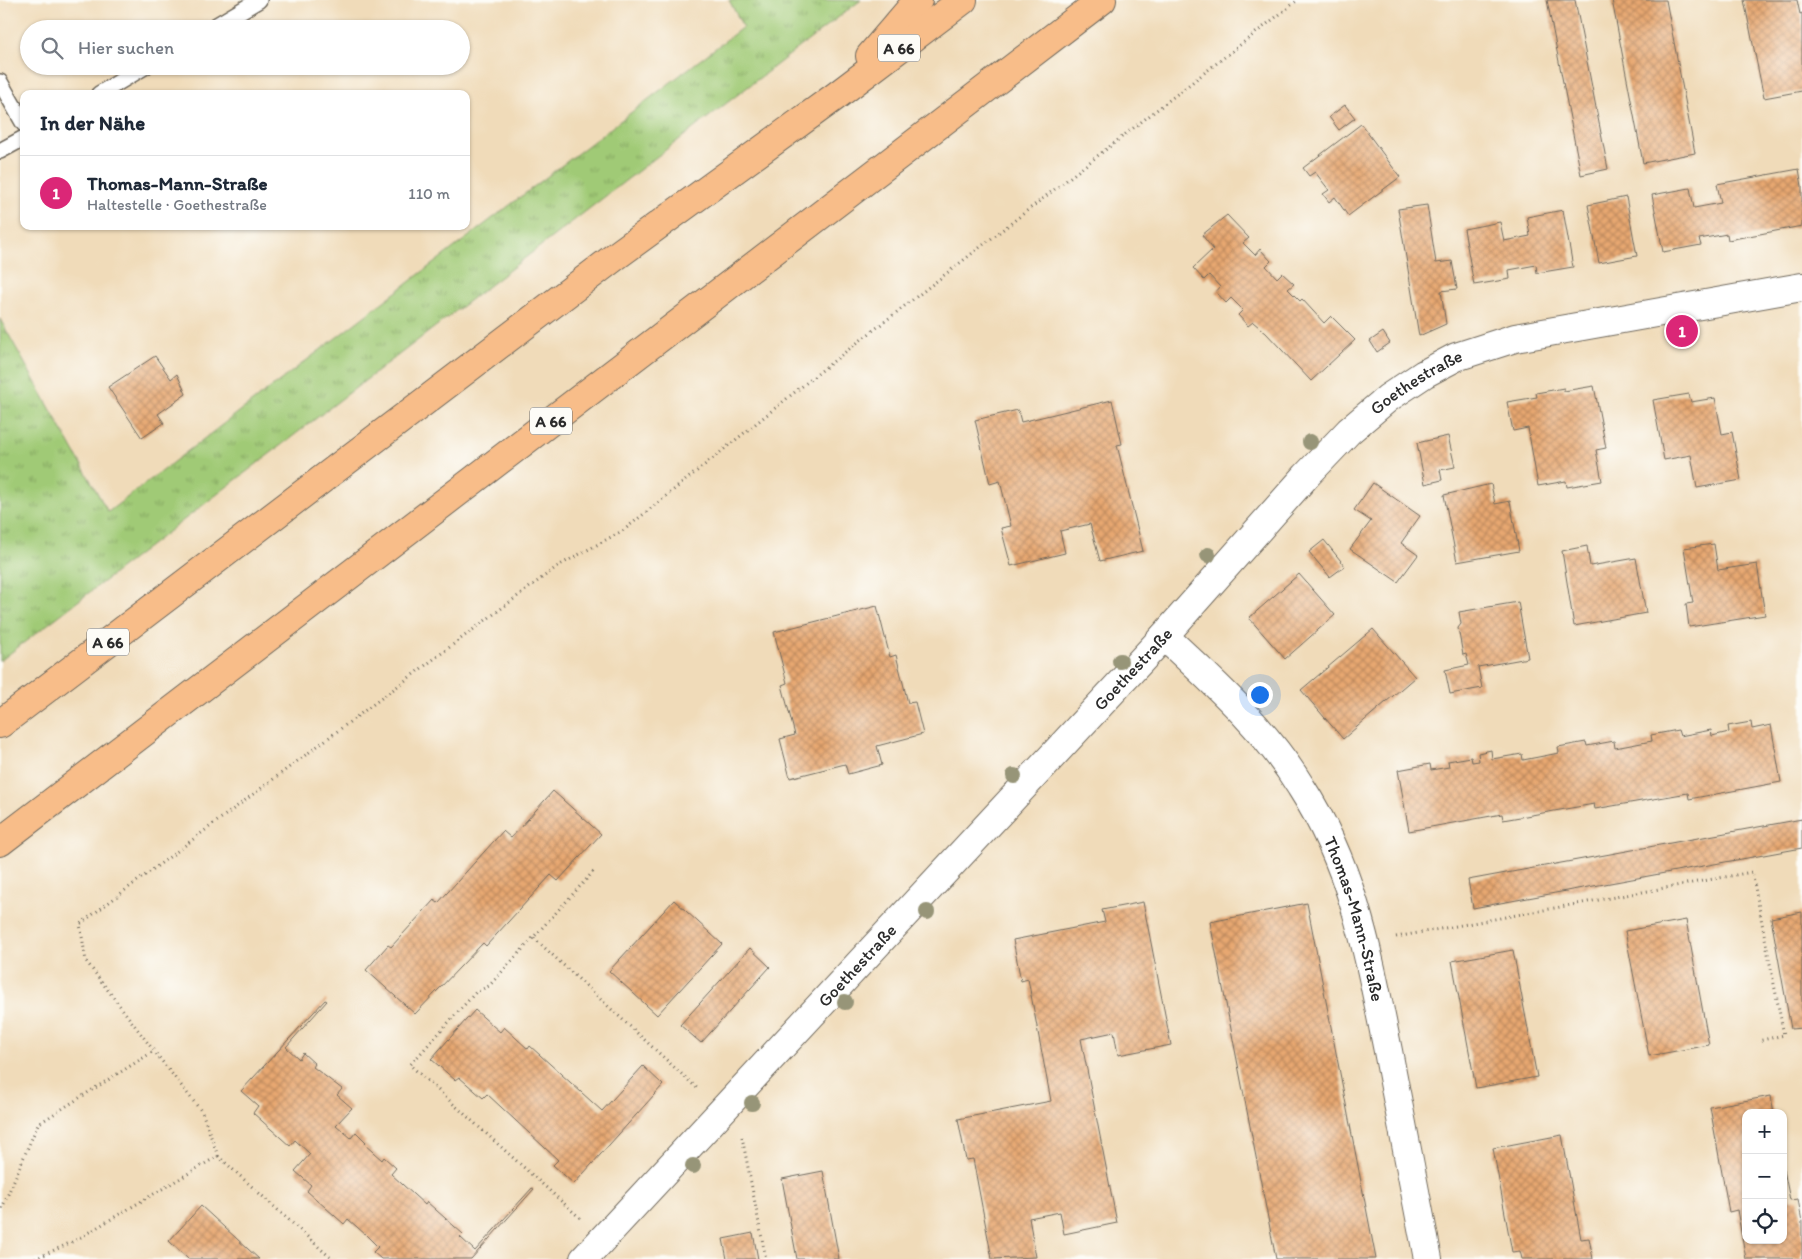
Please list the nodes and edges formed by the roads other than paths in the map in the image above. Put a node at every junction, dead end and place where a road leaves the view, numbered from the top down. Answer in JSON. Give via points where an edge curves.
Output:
{"nodes":[{"id":1,"x":260,"y":0,"type":"edge"},
{"id":2,"x":918,"y":0,"type":"edge"},
{"id":3,"x":963,"y":0,"type":"edge"},
{"id":4,"x":1102,"y":0,"type":"edge"},
{"id":5,"x":226,"y":20,"type":"edge"},
{"id":6,"x":131,"y":75,"type":"edge"},
{"id":7,"x":0,"y":82,"type":"edge"},
{"id":8,"x":106,"y":90,"type":"edge"},
{"id":9,"x":836,"y":96,"type":"junction"},
{"id":10,"x":20,"y":117,"type":"edge"},
{"id":11,"x":20,"y":140,"type":"edge"},
{"id":12,"x":0,"y":151,"type":"edge"},
{"id":13,"x":1802,"y":287,"type":"edge"},
{"id":14,"x":1164,"y":636,"type":"junction"},
{"id":15,"x":0,"y":724,"type":"edge"},
{"id":16,"x":0,"y":842,"type":"edge"},
{"id":17,"x":584,"y":1259,"type":"edge"},
{"id":18,"x":1428,"y":1259,"type":"edge"}],
"edges":[{"from":1,"to":5,"type":"lane"},
{"from":2,"to":9,"type":"highway"},
{"from":3,"to":9,"type":"highway","number":"A 66"},
{"from":4,"to":16,"type":"highway","number":"A 66"},
{"from":6,"to":8,"type":"lane"},
{"from":7,"to":10,"type":"lane"},
{"from":9,"to":15,"type":"highway","number":"A 66","via":[[608,262]]},
{"from":11,"to":12,"type":"lane"},
{"from":13,"to":14,"type":"street","name":"Goethestraße","via":[[1515,338],[1456,357],[1424,374],[1388,398],[1350,431]]},
{"from":14,"to":17,"type":"street","name":"Goethestraße"},
{"from":14,"to":18,"type":"street","name":"Thomas-Mann-Straße","via":[[1264,735],[1301,786],[1349,882],[1366,942]]}]}
